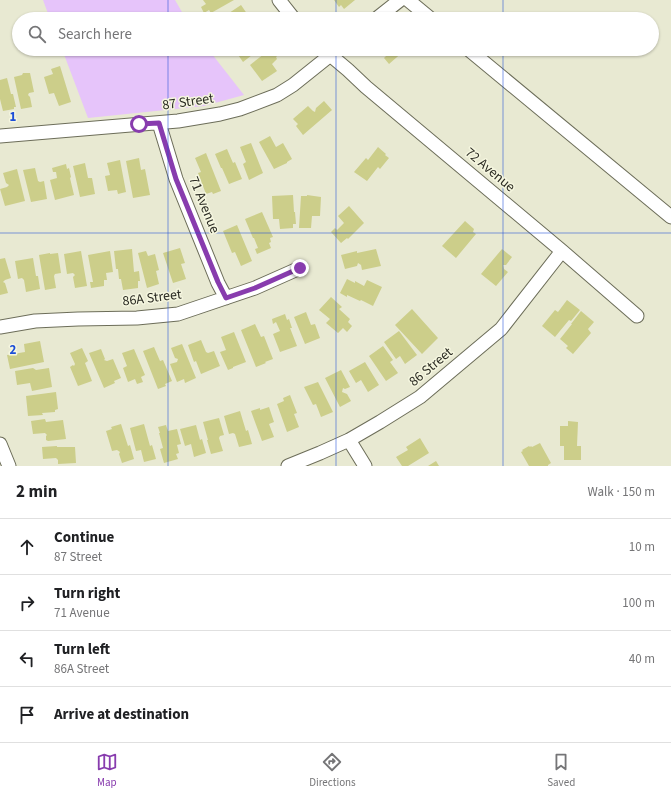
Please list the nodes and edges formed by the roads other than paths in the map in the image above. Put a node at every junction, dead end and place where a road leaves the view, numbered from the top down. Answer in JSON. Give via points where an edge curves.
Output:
{"nodes":[{"id":1,"x":279,"y":0,"type":"edge"},
{"id":2,"x":400,"y":0,"type":"edge"},
{"id":3,"x":408,"y":0,"type":"edge"},
{"id":4,"x":288,"y":12,"type":"edge"},
{"id":5,"x":385,"y":12,"type":"edge"},
{"id":6,"x":423,"y":12,"type":"edge"},
{"id":7,"x":325,"y":56,"type":"edge"},
{"id":8,"x":335,"y":56,"type":"edge"},
{"id":9,"x":477,"y":56,"type":"edge"},
{"id":10,"x":159,"y":123,"type":"junction"},
{"id":11,"x":0,"y":136,"type":"edge"},
{"id":12,"x":671,"y":216,"type":"edge"},
{"id":13,"x":562,"y":251,"type":"junction"},
{"id":14,"x":300,"y":268,"type":"dead end"},
{"id":15,"x":226,"y":298,"type":"junction"},
{"id":16,"x":637,"y":316,"type":"dead end"},
{"id":17,"x":0,"y":327,"type":"edge"},
{"id":18,"x":349,"y":440,"type":"junction"},
{"id":19,"x":0,"y":444,"type":"edge"},
{"id":20,"x":8,"y":466,"type":"edge"},
{"id":21,"x":288,"y":466,"type":"edge"},
{"id":22,"x":365,"y":466,"type":"edge"}],
"edges":[{"from":1,"to":4,"type":"street"},
{"from":2,"to":5,"type":"street"},
{"from":3,"to":6,"type":"street"},
{"from":7,"to":10,"type":"street","name":"87 Street","via":[[293,85],[247,106],[220,114]]},
{"from":8,"to":13,"type":"street","name":"72 Avenue","via":[[366,86]]},
{"from":9,"to":12,"type":"street"},
{"from":10,"to":11,"type":"street","name":"87 Street"},
{"from":10,"to":15,"type":"street","name":"71 Avenue","via":[[176,179]]},
{"from":13,"to":16,"type":"street","name":"72 Avenue"},
{"from":13,"to":18,"type":"street","name":"86 Street","via":[[501,329],[420,397]]},
{"from":14,"to":15,"type":"street","name":"86A Street"},
{"from":15,"to":17,"type":"street","name":"86A Street","via":[[178,314],[35,321]]},
{"from":18,"to":21,"type":"street","name":"86 Street"},
{"from":18,"to":22,"type":"street"},
{"from":19,"to":20,"type":"street"}]}
